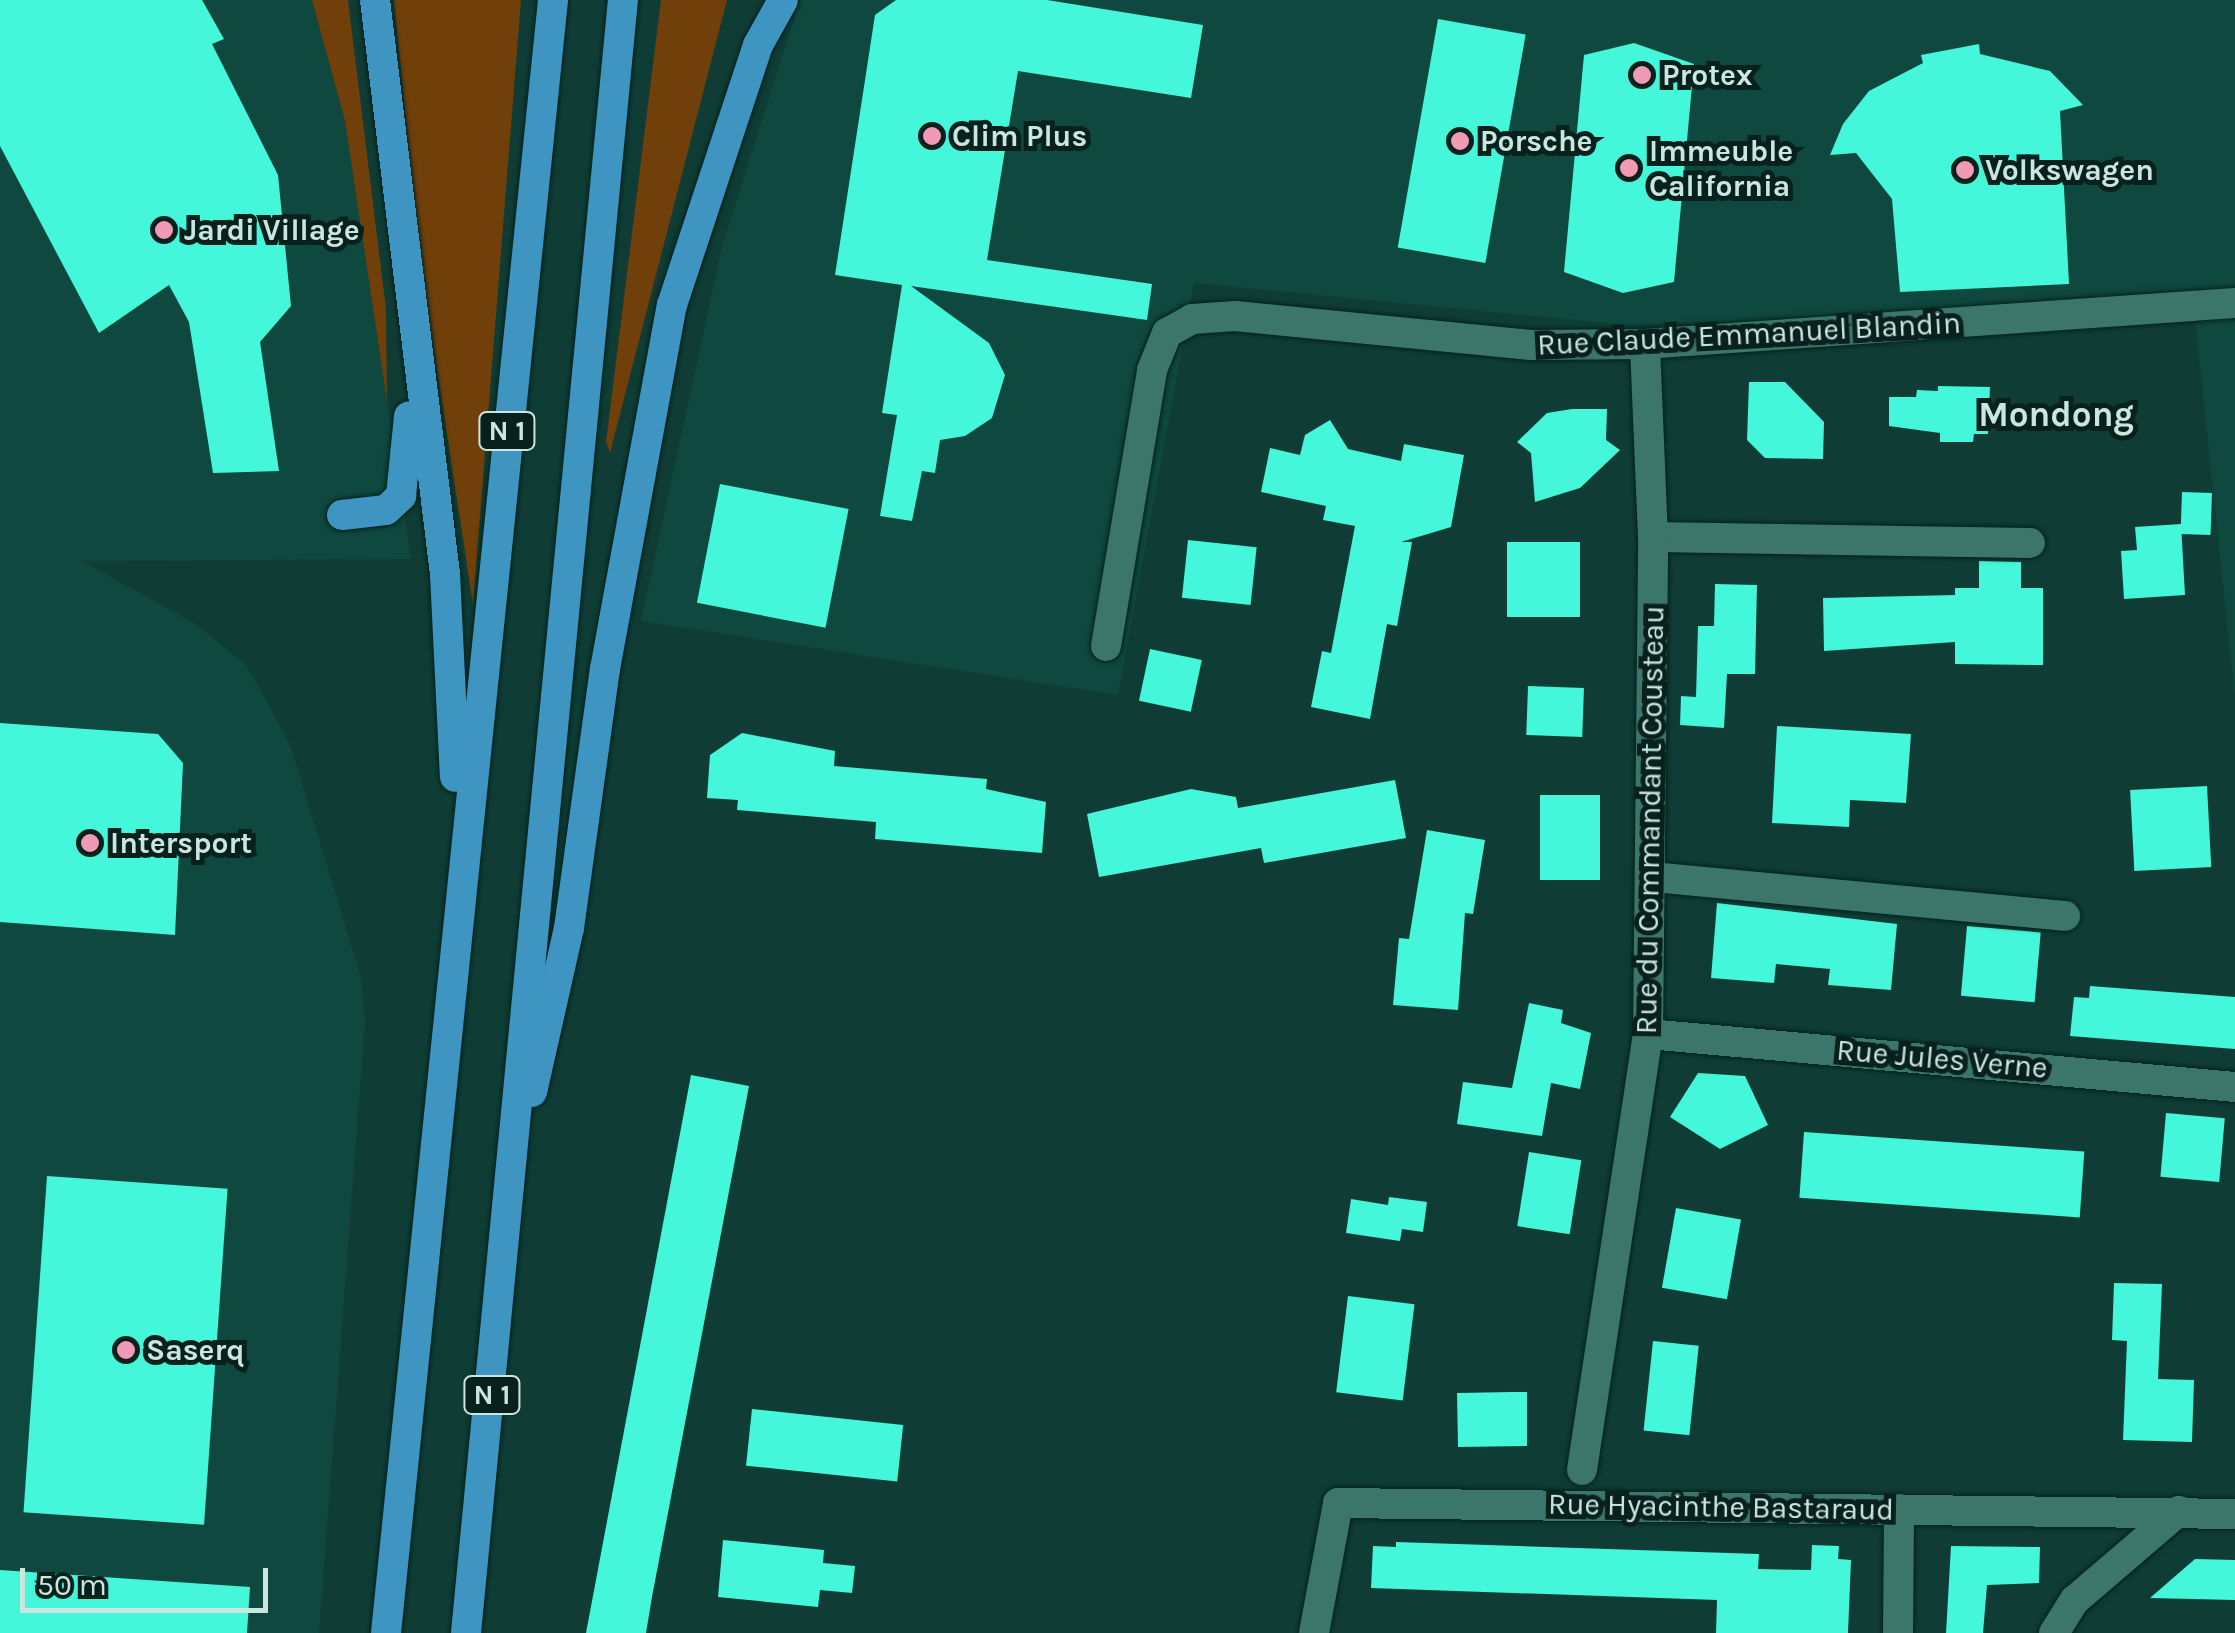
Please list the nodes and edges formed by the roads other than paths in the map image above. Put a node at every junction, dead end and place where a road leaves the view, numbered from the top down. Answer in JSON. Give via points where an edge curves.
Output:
{"nodes":[{"id":1,"x":375,"y":0,"type":"edge"},
{"id":2,"x":553,"y":0,"type":"edge"},
{"id":3,"x":623,"y":0,"type":"edge"},
{"id":4,"x":783,"y":0,"type":"edge"},
{"id":5,"x":2235,"y":302,"type":"edge"},
{"id":6,"x":412,"y":323,"type":"junction"},
{"id":7,"x":1645,"y":344,"type":"junction"},
{"id":8,"x":342,"y":514,"type":"dead end"},
{"id":9,"x":1654,"y":538,"type":"junction"},
{"id":10,"x":2030,"y":543,"type":"dead end"},
{"id":11,"x":1106,"y":646,"type":"dead end"},
{"id":12,"x":462,"y":862,"type":"junction"},
{"id":13,"x":1653,"y":877,"type":"junction"},
{"id":14,"x":2065,"y":916,"type":"dead end"},
{"id":15,"x":1648,"y":1034,"type":"junction"},
{"id":16,"x":2235,"y":1087,"type":"edge"},
{"id":17,"x":513,"y":1157,"type":"junction"},
{"id":18,"x":1582,"y":1470,"type":"dead end"},
{"id":19,"x":1899,"y":1509,"type":"junction"},
{"id":20,"x":2179,"y":1511,"type":"junction"},
{"id":21,"x":2235,"y":1514,"type":"edge"},
{"id":22,"x":386,"y":1633,"type":"edge"},
{"id":23,"x":466,"y":1633,"type":"edge"},
{"id":24,"x":1314,"y":1633,"type":"edge"},
{"id":25,"x":1898,"y":1633,"type":"edge"},
{"id":26,"x":2054,"y":1633,"type":"edge"}],
"edges":[{"from":1,"to":6,"type":"highway"},
{"from":2,"to":12,"type":"highway","number":"N 1"},
{"from":3,"to":17,"type":"highway","number":"N 1"},
{"from":4,"to":17,"type":"highway","via":[[758,46],[672,306],[605,669],[569,928]]},
{"from":5,"to":7,"type":"street","name":"Rue Claude Emmanuel Blandin"},
{"from":6,"to":8,"type":"highway","via":[[407,481],[386,510]]},
{"from":6,"to":12,"type":"highway","via":[[445,574]]},
{"from":7,"to":9,"type":"street","name":"Rue du Commandant Cousteau"},
{"from":7,"to":11,"type":"street","name":"Rue Claude Emmanuel Blandin","via":[[1508,343],[1234,316],[1176,326],[1161,341],[1152,370]]},
{"from":9,"to":10,"type":"street"},
{"from":9,"to":13,"type":"street","name":"Rue du Commandant Cousteau"},
{"from":12,"to":22,"type":"highway","number":"N 1"},
{"from":13,"to":14,"type":"street"},
{"from":13,"to":15,"type":"street","name":"Rue du Commandant Cousteau"},
{"from":15,"to":16,"type":"street","name":"Rue Jules Verne"},
{"from":15,"to":18,"type":"street","name":"Rue du Commandant Cousteau"},
{"from":17,"to":23,"type":"highway","number":"N 1"},
{"from":19,"to":20,"type":"street","name":"Rue Hyacinthe Bastaraud"},
{"from":19,"to":24,"type":"street","name":"Rue Hyacinthe Bastaraud","via":[[1338,1504]]},
{"from":19,"to":25,"type":"street"},
{"from":20,"to":21,"type":"street","name":"Rue Hyacinthe Bastaraud"},
{"from":20,"to":26,"type":"street","via":[[2075,1600]]}]}
